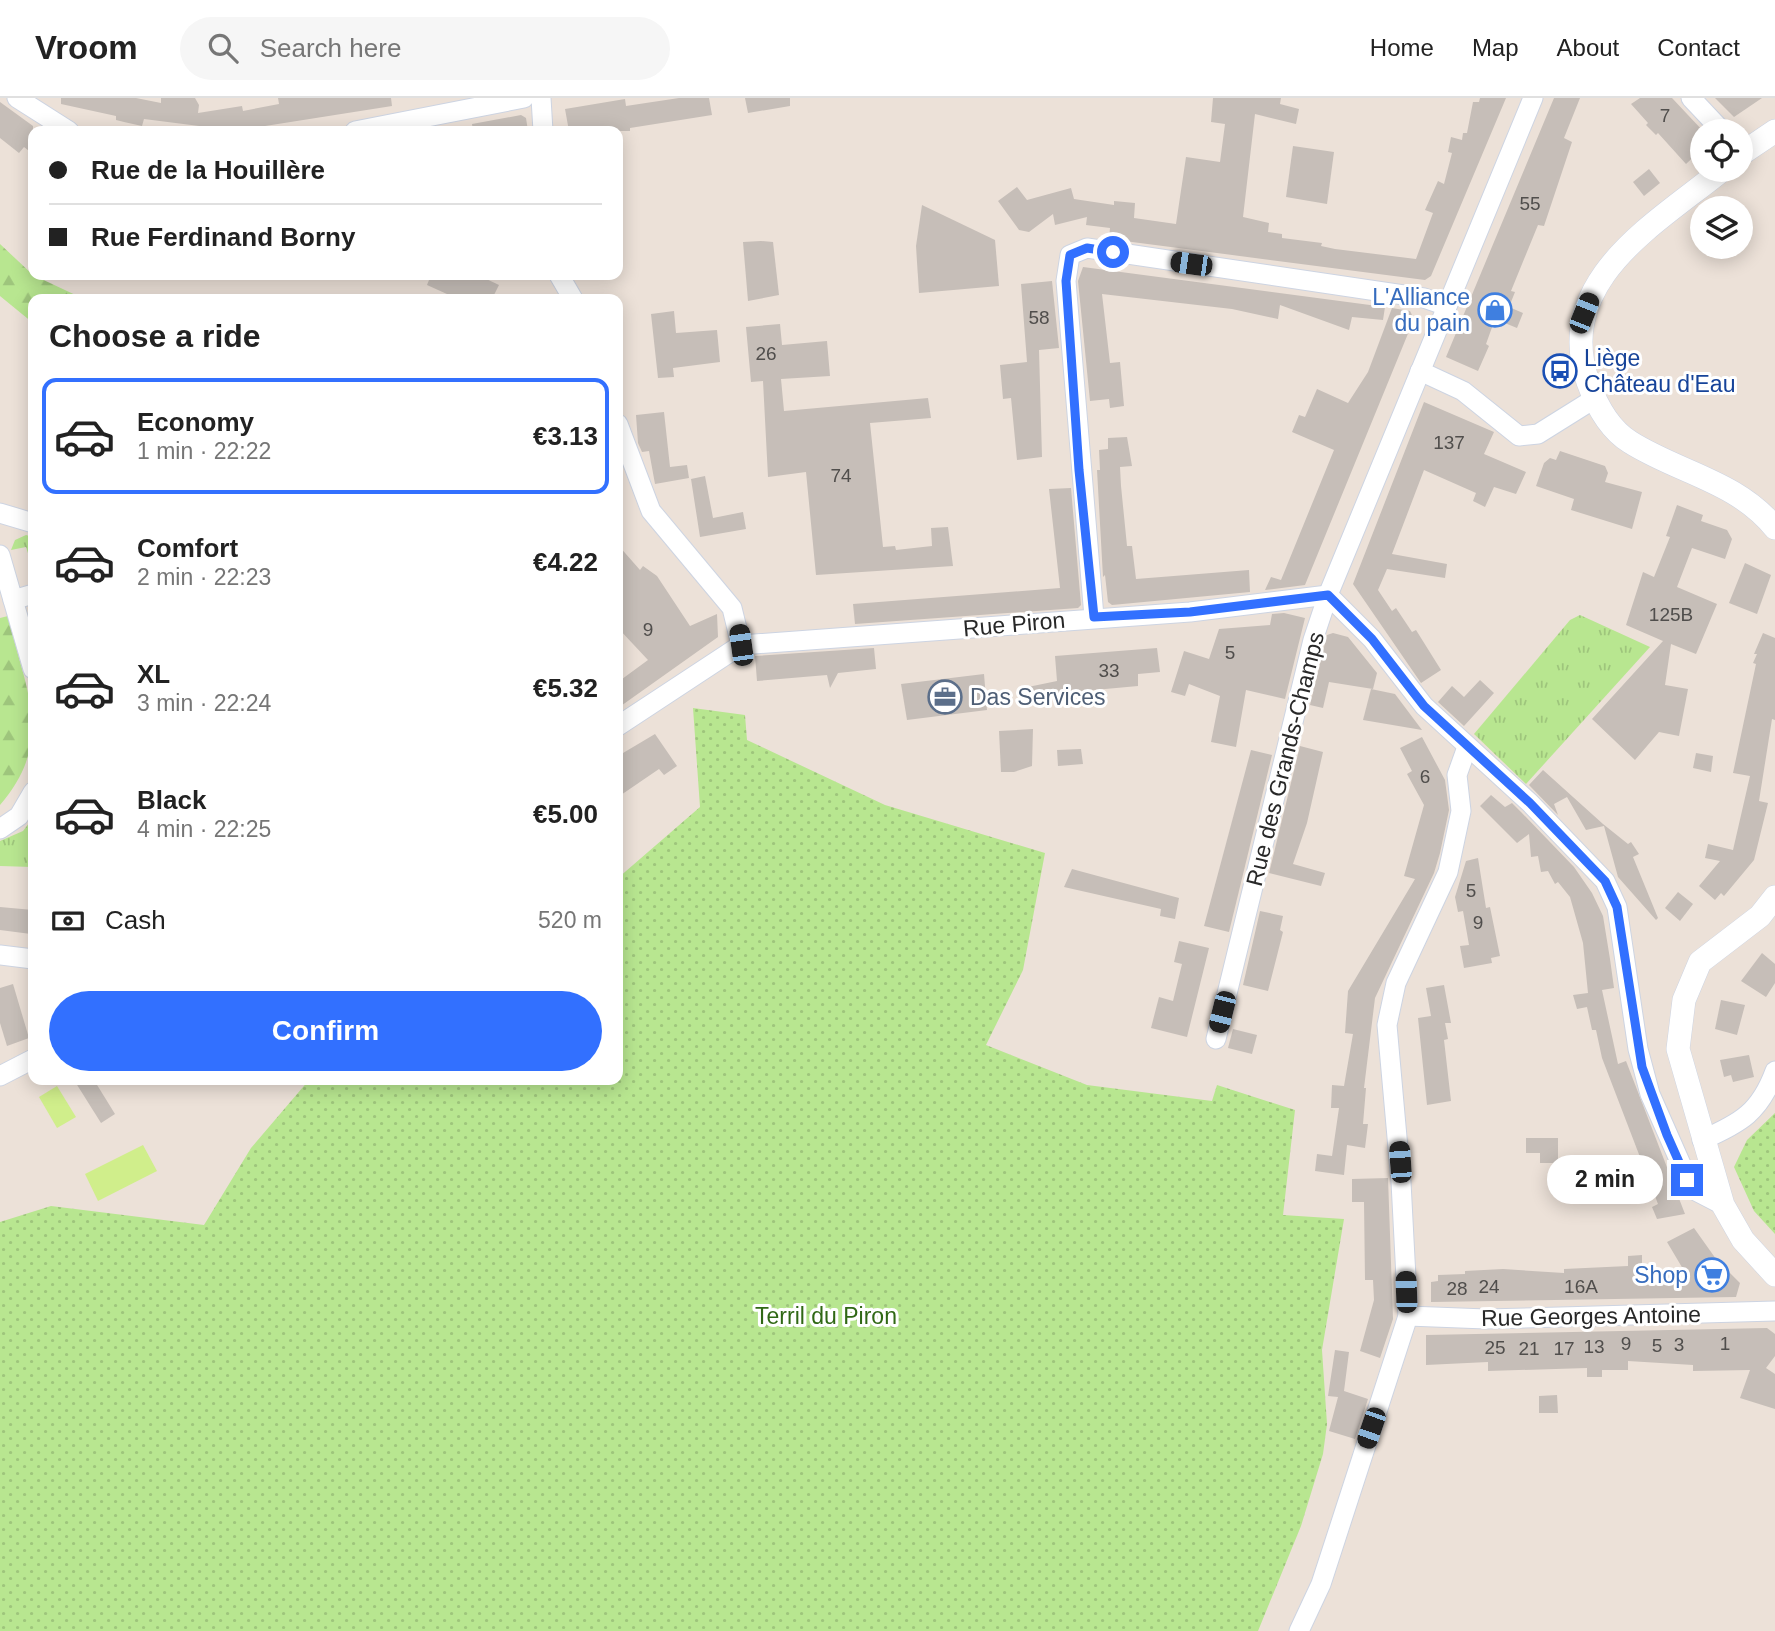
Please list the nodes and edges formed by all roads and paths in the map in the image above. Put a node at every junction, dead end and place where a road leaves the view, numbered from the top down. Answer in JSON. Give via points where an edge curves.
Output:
{"nodes":[{"id":1,"x":16,"y":98,"type":"edge"},
{"id":2,"x":524,"y":98,"type":"edge"},
{"id":3,"x":541,"y":98,"type":"edge"},
{"id":4,"x":1533,"y":98,"type":"edge"},
{"id":5,"x":1691,"y":98,"type":"edge"},
{"id":6,"x":1711,"y":119,"type":"edge"},
{"id":7,"x":61,"y":126,"type":"edge"},
{"id":8,"x":417,"y":126,"type":"edge"},
{"id":9,"x":543,"y":126,"type":"edge"},
{"id":10,"x":1775,"y":131,"type":"edge"},
{"id":11,"x":1753,"y":146,"type":"edge"},
{"id":12,"x":1707,"y":182,"type":"edge"},
{"id":13,"x":1447,"y":306,"type":"junction"},
{"id":14,"x":1420,"y":371,"type":"junction"},
{"id":15,"x":1594,"y":399,"type":"junction"},
{"id":16,"x":623,"y":437,"type":"edge"},
{"id":17,"x":0,"y":513,"type":"edge"},
{"id":18,"x":28,"y":521,"type":"edge"},
{"id":19,"x":1775,"y":528,"type":"edge"},
{"id":20,"x":0,"y":555,"type":"edge"},
{"id":21,"x":1328,"y":595,"type":"junction"},
{"id":22,"x":28,"y":596,"type":"edge"},
{"id":23,"x":13,"y":600,"type":"junction"},
{"id":24,"x":1094,"y":617,"type":"junction"},
{"id":25,"x":741,"y":645,"type":"junction"},
{"id":26,"x":28,"y":652,"type":"edge"},
{"id":27,"x":623,"y":723,"type":"edge"},
{"id":28,"x":1467,"y":747,"type":"junction"},
{"id":29,"x":28,"y":801,"type":"edge"},
{"id":30,"x":0,"y":829,"type":"edge"},
{"id":31,"x":1775,"y":897,"type":"edge"},
{"id":32,"x":0,"y":955,"type":"edge"},
{"id":33,"x":28,"y":958,"type":"edge"},
{"id":34,"x":1216,"y":1039,"type":"dead end"},
{"id":35,"x":28,"y":1062,"type":"edge"},
{"id":36,"x":1775,"y":1071,"type":"edge"},
{"id":37,"x":0,"y":1076,"type":"edge"},
{"id":38,"x":1702,"y":1140,"type":"junction"},
{"id":39,"x":1723,"y":1205,"type":"junction"},
{"id":40,"x":1775,"y":1275,"type":"edge"},
{"id":41,"x":1775,"y":1311,"type":"edge"},
{"id":42,"x":1408,"y":1316,"type":"junction"},
{"id":43,"x":1299,"y":1631,"type":"edge"}],
"edges":[{"from":1,"to":7,"type":"street"},
{"from":2,"to":8,"type":"street"},
{"from":3,"to":9,"type":"street"},
{"from":4,"to":13,"type":"street","name":"Rue des Grands-Champs"},
{"from":5,"to":6,"type":"street"},
{"from":10,"to":11,"type":"street"},
{"from":12,"to":15,"type":"street","via":[[1625,247],[1592,294],[1584,313],[1581,342]]},
{"from":13,"to":14,"type":"street","name":"Rue des Grands-Champs"},
{"from":13,"to":24,"type":"street","via":[[1424,298],[1087,248],[1070,255],[1066,294]]},
{"from":14,"to":15,"type":"street","via":[[1463,391],[1519,436],[1538,434]]},
{"from":14,"to":21,"type":"street","name":"Rue des Grands-Champs"},
{"from":15,"to":19,"type":"street","via":[[1627,441],[1719,482]]},
{"from":16,"to":25,"type":"street","via":[[651,511],[732,608]]},
{"from":17,"to":18,"type":"street"},
{"from":20,"to":23,"type":"street"},
{"from":21,"to":24,"type":"street","name":"Rue Piron","via":[[1190,612]]},
{"from":21,"to":28,"type":"street","via":[[1372,639],[1424,706]]},
{"from":21,"to":34,"type":"street","name":"Rue des Grands-Champs","via":[[1313,640]]},
{"from":22,"to":23,"type":"street"},
{"from":23,"to":26,"type":"street"},
{"from":24,"to":25,"type":"street","name":"Rue Piron"},
{"from":25,"to":27,"type":"street"},
{"from":28,"to":39,"type":"street","via":[[1530,803],[1605,881],[1617,907],[1638,1049],[1650,1094],[1692,1189]]},
{"from":28,"to":42,"type":"street","via":[[1457,775],[1461,811],[1448,872],[1396,984],[1387,1025]]},
{"from":29,"to":30,"type":"street","via":[[19,816]]},
{"from":31,"to":38,"type":"street","via":[[1759,916],[1700,962],[1684,1000],[1678,1049]]},
{"from":32,"to":33,"type":"street"},
{"from":35,"to":37,"type":"street"},
{"from":36,"to":38,"type":"street","via":[[1761,1103],[1729,1128]]},
{"from":38,"to":39,"type":"street"},
{"from":39,"to":40,"type":"street","via":[[1743,1240]]},
{"from":41,"to":42,"type":"street","name":"Rue Georges Antoine","via":[[1486,1319]]},
{"from":42,"to":43,"type":"street","via":[[1321,1584]]}]}
